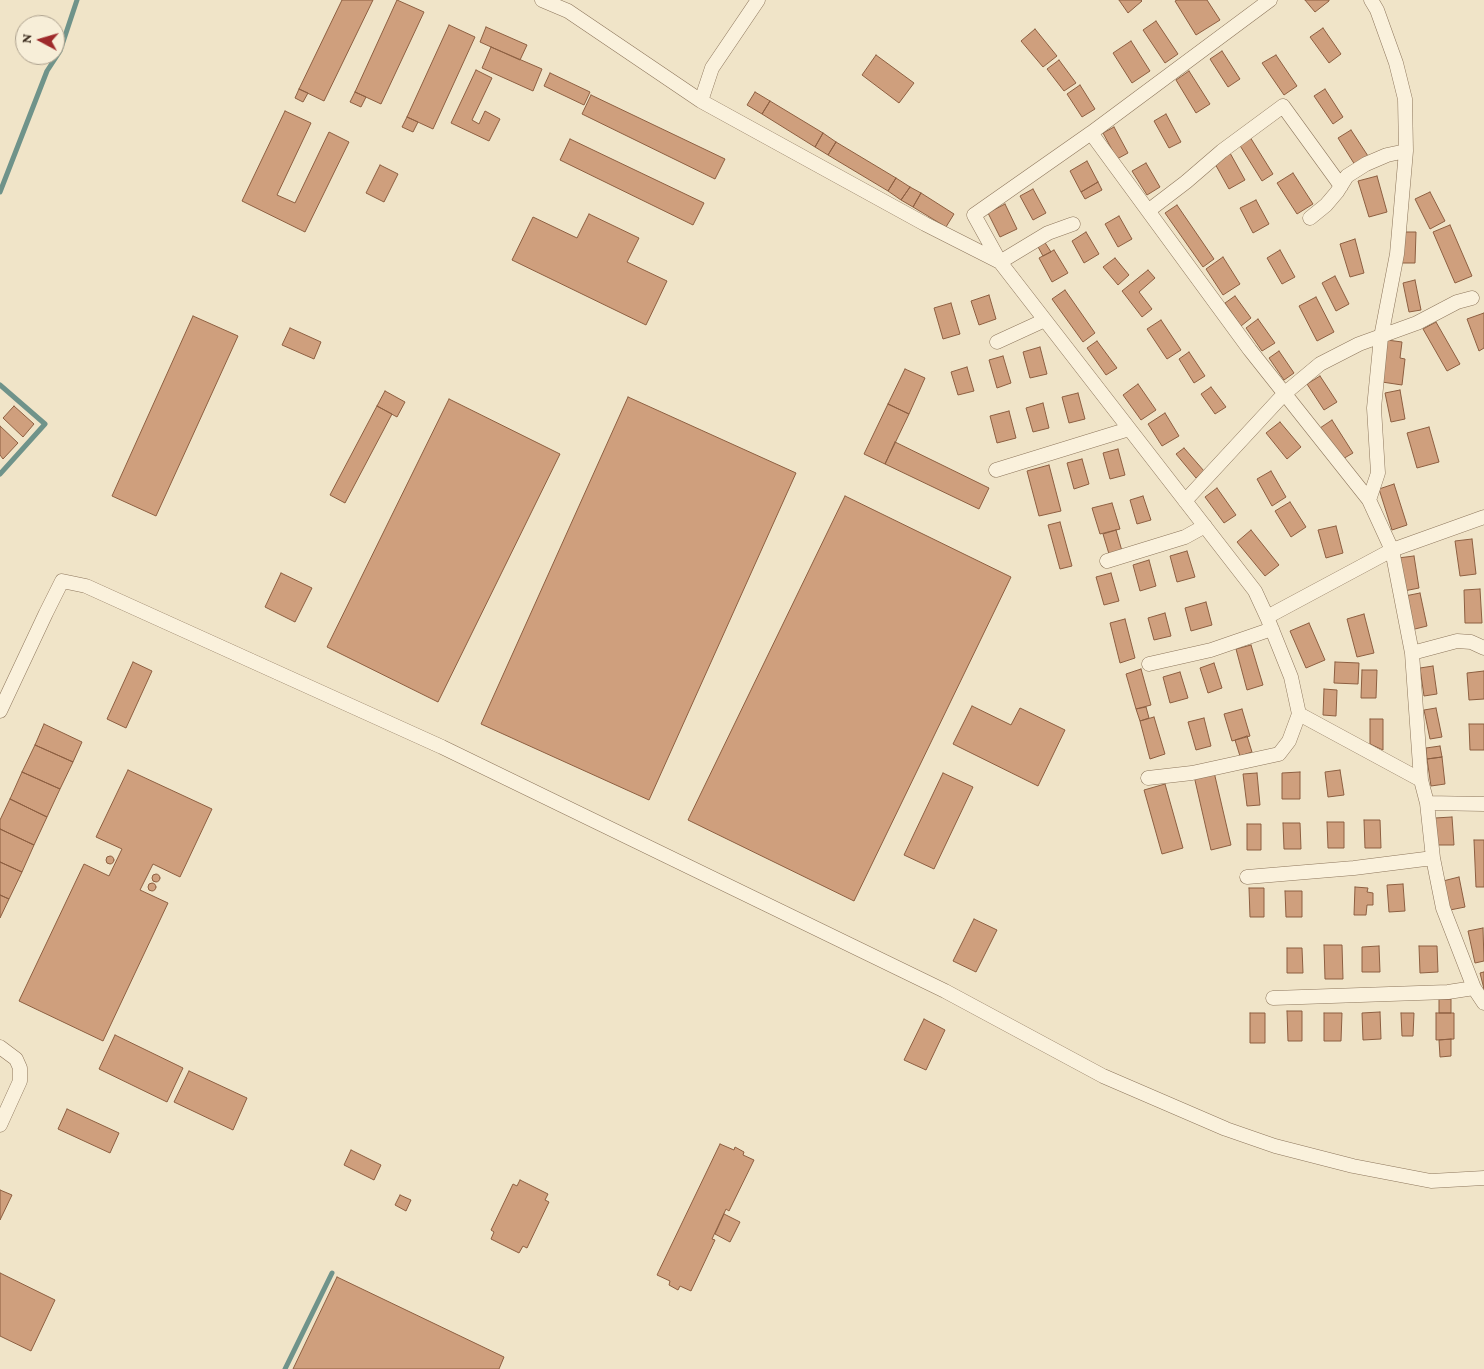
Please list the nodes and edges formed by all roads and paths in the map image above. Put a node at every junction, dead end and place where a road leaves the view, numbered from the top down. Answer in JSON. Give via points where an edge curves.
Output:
{"nodes":[{"id":1,"x":542,"y":0,"type":"edge"},
{"id":2,"x":758,"y":0,"type":"edge"},
{"id":3,"x":1270,"y":0,"type":"edge"},
{"id":4,"x":1371,"y":0,"type":"edge"},
{"id":5,"x":701,"y":101,"type":"junction"},
{"id":6,"x":1091,"y":133,"type":"junction"},
{"id":7,"x":1406,"y":151,"type":"junction"},
{"id":8,"x":1341,"y":186,"type":"junction"},
{"id":9,"x":1148,"y":211,"type":"junction"},
{"id":10,"x":1310,"y":218,"type":"dead end"},
{"id":11,"x":1073,"y":224,"type":"dead end"},
{"id":12,"x":1000,"y":262,"type":"junction"},
{"id":13,"x":1472,"y":298,"type":"dead end"},
{"id":14,"x":1045,"y":320,"type":"junction"},
{"id":15,"x":1381,"y":336,"type":"junction"},
{"id":16,"x":997,"y":342,"type":"dead end"},
{"id":17,"x":1284,"y":394,"type":"junction"},
{"id":18,"x":1129,"y":428,"type":"junction"},
{"id":19,"x":996,"y":470,"type":"dead end"},
{"id":20,"x":1370,"y":500,"type":"junction"},
{"id":21,"x":1186,"y":501,"type":"junction"},
{"id":22,"x":1484,"y":517,"type":"edge"},
{"id":23,"x":1205,"y":526,"type":"junction"},
{"id":24,"x":1392,"y":550,"type":"junction"},
{"id":25,"x":1107,"y":561,"type":"dead end"},
{"id":26,"x":1270,"y":623,"type":"junction"},
{"id":27,"x":1484,"y":648,"type":"edge"},
{"id":28,"x":1412,"y":653,"type":"junction"},
{"id":29,"x":1149,"y":664,"type":"dead end"},
{"id":30,"x":0,"y":711,"type":"edge"},
{"id":31,"x":1299,"y":714,"type":"junction"},
{"id":32,"x":1148,"y":778,"type":"dead end"},
{"id":33,"x":1421,"y":780,"type":"junction"},
{"id":34,"x":1426,"y":803,"type":"junction"},
{"id":35,"x":1484,"y":804,"type":"edge"},
{"id":36,"x":1433,"y":858,"type":"junction"},
{"id":37,"x":1247,"y":877,"type":"dead end"},
{"id":38,"x":1474,"y":988,"type":"junction"},
{"id":39,"x":1273,"y":998,"type":"dead end"},
{"id":40,"x":1484,"y":1003,"type":"edge"},
{"id":41,"x":0,"y":1047,"type":"edge"},
{"id":42,"x":0,"y":1125,"type":"edge"},
{"id":43,"x":1484,"y":1178,"type":"edge"}],
"edges":[{"from":1,"to":5,"type":"street","via":[[568,11]]},
{"from":2,"to":5,"type":"street","via":[[712,68]]},
{"from":3,"to":6,"type":"street"},
{"from":4,"to":7,"type":"street","via":[[1396,63],[1405,99]]},
{"from":5,"to":12,"type":"street","via":[[924,224]]},
{"from":6,"to":9,"type":"street"},
{"from":6,"to":12,"type":"street","via":[[974,215]]},
{"from":7,"to":8,"type":"street","via":[[1366,164],[1347,176]]},
{"from":7,"to":15,"type":"street","via":[[1397,254]]},
{"from":8,"to":9,"type":"street","via":[[1282,106]]},
{"from":8,"to":10,"type":"street"},
{"from":9,"to":17,"type":"street"},
{"from":11,"to":12,"type":"street","via":[[1048,233]]},
{"from":12,"to":14,"type":"street"},
{"from":13,"to":15,"type":"street"},
{"from":14,"to":16,"type":"street"},
{"from":14,"to":18,"type":"street"},
{"from":15,"to":17,"type":"street","via":[[1320,364]]},
{"from":15,"to":20,"type":"street","via":[[1374,408],[1378,473]]},
{"from":17,"to":20,"type":"street"},
{"from":17,"to":21,"type":"street"},
{"from":18,"to":19,"type":"street"},
{"from":18,"to":21,"type":"street"},
{"from":20,"to":24,"type":"street"},
{"from":21,"to":23,"type":"street"},
{"from":22,"to":24,"type":"street"},
{"from":23,"to":25,"type":"street","via":[[1184,537]]},
{"from":23,"to":26,"type":"street","via":[[1255,591]]},
{"from":24,"to":26,"type":"street"},
{"from":24,"to":28,"type":"street"},
{"from":26,"to":29,"type":"street","via":[[1211,650]]},
{"from":26,"to":31,"type":"street","via":[[1291,677]]},
{"from":27,"to":28,"type":"street","via":[[1471,642],[1457,641]]},
{"from":28,"to":33,"type":"street"},
{"from":30,"to":43,"type":"street","via":[[62,581],[86,586],[451,752],[945,990],[1103,1076],[1226,1129],[1275,1146],[1353,1166],[1421,1179]]},
{"from":31,"to":32,"type":"street","via":[[1289,741],[1279,754],[1192,773]]},
{"from":31,"to":33,"type":"street"},
{"from":33,"to":34,"type":"street"},
{"from":34,"to":35,"type":"street"},
{"from":34,"to":36,"type":"street"},
{"from":36,"to":37,"type":"street"},
{"from":36,"to":38,"type":"street","via":[[1443,908]]},
{"from":38,"to":39,"type":"street","via":[[1448,992]]},
{"from":38,"to":40,"type":"street"},
{"from":41,"to":42,"type":"street","via":[[16,1059],[20,1081]]}]}
